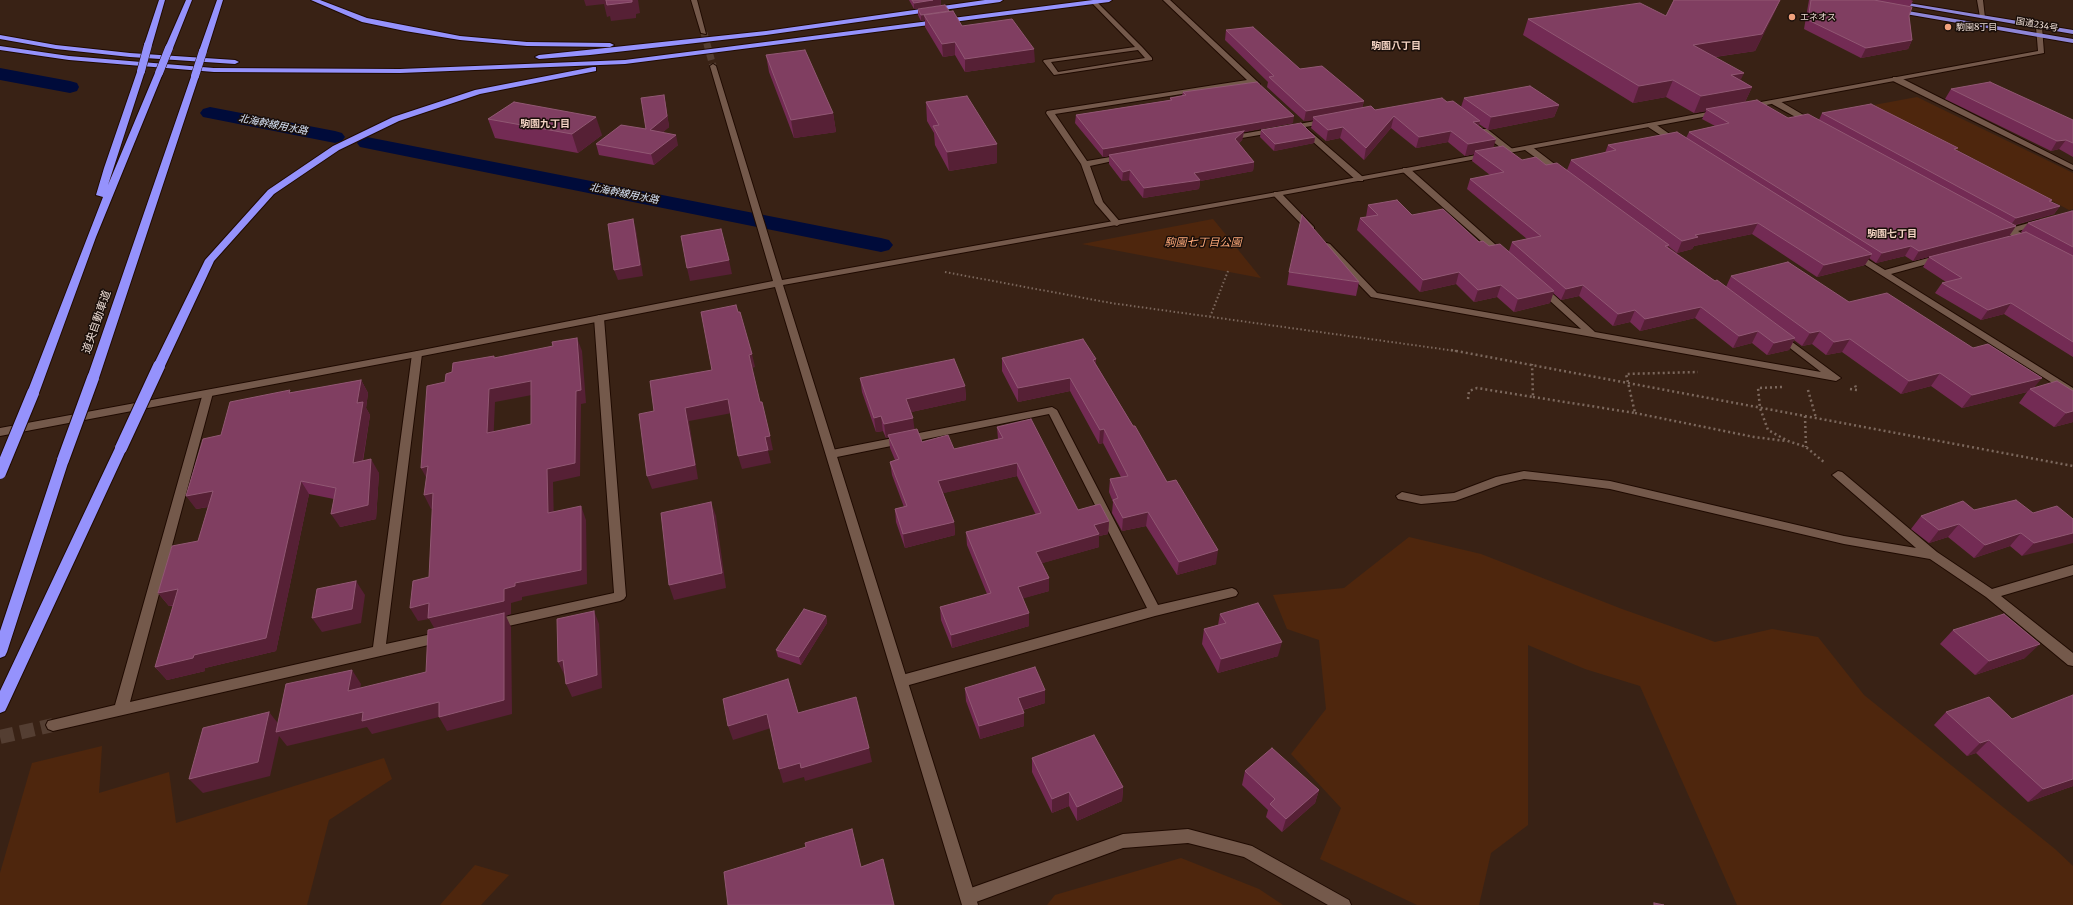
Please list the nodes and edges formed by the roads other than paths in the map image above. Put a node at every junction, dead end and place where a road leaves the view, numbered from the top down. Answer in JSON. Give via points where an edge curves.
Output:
{"nodes":[{"id":1,"x":162,"y":0,"type":"edge"},
{"id":2,"x":189,"y":0,"type":"edge"},
{"id":3,"x":220,"y":0,"type":"edge"},
{"id":4,"x":314,"y":0,"type":"edge"},
{"id":5,"x":694,"y":0,"type":"edge"},
{"id":6,"x":1000,"y":0,"type":"edge"},
{"id":7,"x":1109,"y":0,"type":"edge"},
{"id":8,"x":1166,"y":0,"type":"edge"},
{"id":9,"x":1879,"y":0,"type":"edge"},
{"id":10,"x":1980,"y":0,"type":"edge"},
{"id":11,"x":1094,"y":2,"type":"junction"},
{"id":12,"x":1878,"y":7,"type":"edge"},
{"id":13,"x":1982,"y":17,"type":"junction"},
{"id":14,"x":2040,"y":31,"type":"junction"},
{"id":15,"x":2073,"y":32,"type":"edge"},
{"id":16,"x":704,"y":33,"type":"tunnel mouth"},
{"id":17,"x":0,"y":37,"type":"edge"},
{"id":18,"x":2073,"y":41,"type":"edge"},
{"id":19,"x":665,"y":45,"type":"junction"},
{"id":20,"x":0,"y":48,"type":"edge"},
{"id":21,"x":1140,"y":48,"type":"junction"},
{"id":22,"x":626,"y":62,"type":"junction"},
{"id":23,"x":713,"y":66,"type":"tunnel mouth"},
{"id":24,"x":1896,"y":79,"type":"junction"},
{"id":25,"x":1253,"y":81,"type":"junction"},
{"id":26,"x":1264,"y":91,"type":"edge"},
{"id":27,"x":1775,"y":102,"type":"junction"},
{"id":28,"x":1744,"y":107,"type":"edge"},
{"id":29,"x":1729,"y":110,"type":"edge"},
{"id":30,"x":1339,"y":119,"type":"edge"},
{"id":31,"x":1298,"y":123,"type":"junction"},
{"id":32,"x":1651,"y":125,"type":"junction"},
{"id":33,"x":1479,"y":128,"type":"edge"},
{"id":34,"x":1824,"y":128,"type":"edge"},
{"id":35,"x":1224,"y":139,"type":"edge"},
{"id":36,"x":1684,"y":146,"type":"edge"},
{"id":37,"x":1528,"y":148,"type":"junction"},
{"id":38,"x":1512,"y":151,"type":"junction"},
{"id":39,"x":1131,"y":156,"type":"edge"},
{"id":40,"x":1085,"y":164,"type":"junction"},
{"id":41,"x":2073,"y":168,"type":"edge"},
{"id":42,"x":1406,"y":170,"type":"junction"},
{"id":43,"x":1566,"y":176,"type":"edge"},
{"id":44,"x":1360,"y":179,"type":"junction"},
{"id":45,"x":1277,"y":194,"type":"junction"},
{"id":46,"x":1989,"y":219,"type":"edge"},
{"id":47,"x":2045,"y":222,"type":"edge"},
{"id":48,"x":1117,"y":223,"type":"junction"},
{"id":49,"x":2009,"y":230,"type":"junction"},
{"id":50,"x":91,"y":237,"type":"junction"},
{"id":51,"x":2021,"y":237,"type":"junction"},
{"id":52,"x":2006,"y":241,"type":"edge"},
{"id":53,"x":2034,"y":244,"type":"edge"},
{"id":54,"x":1844,"y":247,"type":"edge"},
{"id":55,"x":1945,"y":257,"type":"edge"},
{"id":56,"x":1511,"y":262,"type":"edge"},
{"id":57,"x":1884,"y":273,"type":"junction"},
{"id":58,"x":779,"y":283,"type":"junction"},
{"id":59,"x":1534,"y":283,"type":"edge"},
{"id":60,"x":599,"y":318,"type":"junction"},
{"id":61,"x":1773,"y":331,"type":"edge"},
{"id":62,"x":1593,"y":334,"type":"junction"},
{"id":63,"x":417,"y":354,"type":"junction"},
{"id":64,"x":208,"y":393,"type":"junction"},
{"id":65,"x":2073,"y":393,"type":"edge"},
{"id":66,"x":0,"y":432,"type":"edge"},
{"id":67,"x":832,"y":454,"type":"junction"},
{"id":68,"x":0,"y":473,"type":"edge"},
{"id":69,"x":1838,"y":475,"type":"road end"},
{"id":70,"x":1402,"y":496,"type":"dead end"},
{"id":71,"x":1933,"y":555,"type":"junction"},
{"id":72,"x":2073,"y":570,"type":"edge"},
{"id":73,"x":1232,"y":593,"type":"dead end"},
{"id":74,"x":1990,"y":594,"type":"junction"},
{"id":75,"x":1155,"y":611,"type":"junction"},
{"id":76,"x":480,"y":628,"type":"edge"},
{"id":77,"x":457,"y":633,"type":"edge"},
{"id":78,"x":379,"y":651,"type":"junction"},
{"id":79,"x":0,"y":652,"type":"edge"},
{"id":80,"x":2073,"y":661,"type":"edge"},
{"id":81,"x":902,"y":681,"type":"junction"},
{"id":82,"x":0,"y":707,"type":"edge"},
{"id":83,"x":121,"y":709,"type":"junction"},
{"id":84,"x":54,"y":725,"type":"tunnel mouth"},
{"id":85,"x":969,"y":901,"type":"edge"},
{"id":86,"x":1343,"y":905,"type":"edge"}],
"edges":[{"from":1,"to":50,"type":"highway","bridge":true,"via":[[108,168]]},
{"from":2,"to":50,"type":"highway","bridge":true},
{"from":3,"to":79,"type":"highway","name":"道央自動車道","bridge":true},
{"from":4,"to":19,"type":"highway","via":[[365,20],[460,38],[527,44]]},
{"from":5,"to":16,"type":"street"},
{"from":6,"to":19,"type":"highway"},
{"from":7,"to":11,"type":"highway"},
{"from":8,"to":25,"type":"street"},
{"from":9,"to":13,"type":"highway","name":"国道234号"},
{"from":10,"to":13,"type":"street"},
{"from":11,"to":21,"type":"street"},
{"from":11,"to":22,"type":"highway"},
{"from":12,"to":14,"type":"highway","name":"国道234号"},
{"from":13,"to":14,"type":"highway","name":"国道234号"},
{"from":14,"to":15,"type":"highway","name":"国道234号"},
{"from":14,"to":18,"type":"highway","name":"国道234号"},
{"from":14,"to":24,"type":"street","via":[[2042,52]]},
{"from":17,"to":19,"type":"highway","via":[[56,47],[130,55],[225,62],[318,64],[480,60]]},
{"from":20,"to":22,"type":"highway","via":[[69,58],[214,70],[400,71]]},
{"from":21,"to":21,"type":"street","via":[[1054,60],[1046,61],[1056,74],[1150,59]]},
{"from":22,"to":82,"type":"highway","bridge":true,"via":[[478,92],[396,119],[336,148],[271,192],[210,260]]},
{"from":23,"to":58,"type":"street"},
{"from":24,"to":27,"type":"street"},
{"from":24,"to":41,"type":"street"},
{"from":25,"to":26,"type":"street"},
{"from":25,"to":40,"type":"street","via":[[1050,113]]},
{"from":27,"to":28,"type":"street"},
{"from":27,"to":34,"type":"street"},
{"from":29,"to":32,"type":"street"},
{"from":30,"to":31,"type":"street"},
{"from":31,"to":35,"type":"street"},
{"from":31,"to":44,"type":"street"},
{"from":32,"to":36,"type":"street"},
{"from":32,"to":37,"type":"street"},
{"from":33,"to":38,"type":"street"},
{"from":37,"to":38,"type":"street"},
{"from":37,"to":43,"type":"street"},
{"from":38,"to":42,"type":"street"},
{"from":39,"to":40,"type":"street"},
{"from":40,"to":48,"type":"street","via":[[1099,203]]},
{"from":42,"to":44,"type":"street"},
{"from":42,"to":56,"type":"street"},
{"from":44,"to":45,"type":"street"},
{"from":45,"to":48,"type":"street"},
{"from":45,"to":62,"type":"street","via":[[1374,295]]},
{"from":46,"to":49,"type":"street"},
{"from":47,"to":49,"type":"street"},
{"from":48,"to":58,"type":"street"},
{"from":49,"to":51,"type":"street"},
{"from":50,"to":68,"type":"highway","bridge":true},
{"from":51,"to":52,"type":"street"},
{"from":51,"to":53,"type":"street"},
{"from":54,"to":57,"type":"street"},
{"from":55,"to":57,"type":"street"},
{"from":57,"to":65,"type":"street"},
{"from":58,"to":60,"type":"street"},
{"from":58,"to":67,"type":"street"},
{"from":59,"to":62,"type":"street"},
{"from":60,"to":63,"type":"street"},
{"from":60,"to":76,"type":"street","via":[[620,596]]},
{"from":61,"to":62,"type":"street","via":[[1836,378]]},
{"from":63,"to":64,"type":"street"},
{"from":63,"to":78,"type":"street"},
{"from":64,"to":66,"type":"street"},
{"from":64,"to":83,"type":"street"},
{"from":67,"to":75,"type":"street","via":[[1052,410]]},
{"from":67,"to":81,"type":"street"},
{"from":69,"to":71,"type":"street"},
{"from":70,"to":71,"type":"street","via":[[1421,500],[1455,497],[1500,480],[1524,475],[1556,478],[1610,485],[1844,540]]},
{"from":71,"to":74,"type":"street"},
{"from":72,"to":74,"type":"street"},
{"from":73,"to":75,"type":"street"},
{"from":74,"to":80,"type":"street"},
{"from":75,"to":81,"type":"street"},
{"from":77,"to":78,"type":"street"},
{"from":78,"to":83,"type":"street"},
{"from":81,"to":85,"type":"street"},
{"from":83,"to":84,"type":"street"},
{"from":85,"to":86,"type":"street","via":[[1123,840],[1188,836],[1247,851]]}]}
